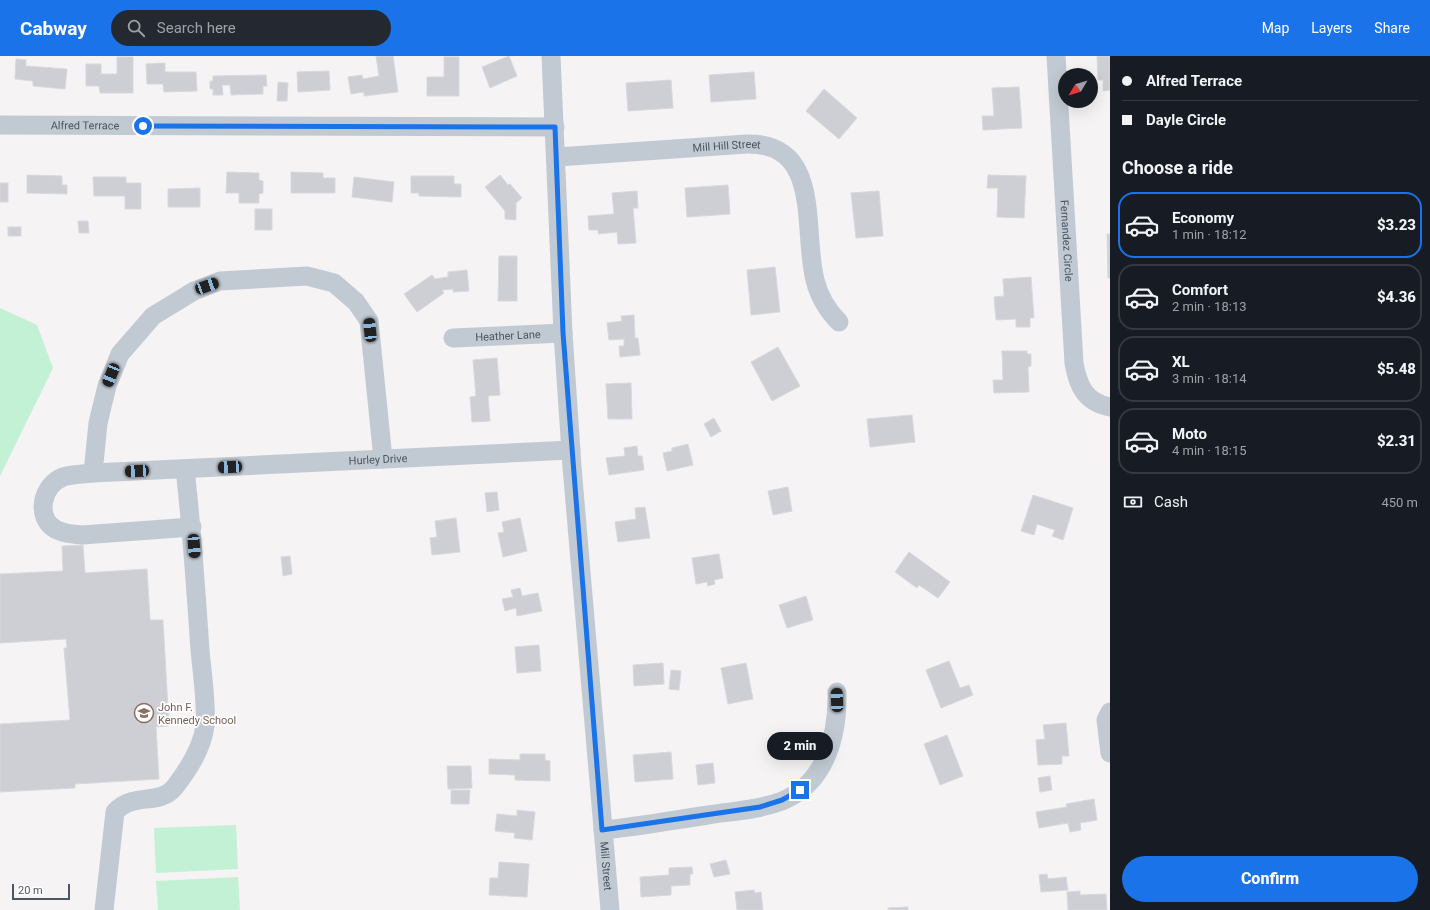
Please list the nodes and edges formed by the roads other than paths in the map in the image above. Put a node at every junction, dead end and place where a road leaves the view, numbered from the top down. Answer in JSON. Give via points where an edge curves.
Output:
{"nodes":[{"id":1,"x":551,"y":56,"type":"edge"},
{"id":2,"x":1056,"y":56,"type":"edge"},
{"id":3,"x":0,"y":125,"type":"edge"},
{"id":4,"x":555,"y":127,"type":"junction"},
{"id":5,"x":557,"y":157,"type":"junction"},
{"id":6,"x":839,"y":322,"type":"dead end"},
{"id":7,"x":563,"y":333,"type":"junction"},
{"id":8,"x":453,"y":338,"type":"dead end"},
{"id":9,"x":1110,"y":407,"type":"edge"},
{"id":10,"x":571,"y":450,"type":"junction"},
{"id":11,"x":384,"y":459,"type":"junction"},
{"id":12,"x":176,"y":470,"type":"junction"},
{"id":13,"x":94,"y":473,"type":"junction"},
{"id":14,"x":192,"y":527,"type":"junction"},
{"id":15,"x":837,"y":692,"type":"dead end"},
{"id":16,"x":1110,"y":712,"type":"edge"},
{"id":17,"x":1110,"y":753,"type":"edge"},
{"id":18,"x":602,"y":830,"type":"junction"},
{"id":19,"x":104,"y":910,"type":"edge"},
{"id":20,"x":610,"y":910,"type":"edge"}],
"edges":[{"from":1,"to":4,"type":"street","name":"Mill Street"},
{"from":2,"to":9,"type":"street","name":"Fernandez Circle","via":[[1074,363],[1077,381],[1088,397],[1102,406]]},
{"from":3,"to":4,"type":"street","name":"Alfred Terrace"},
{"from":4,"to":5,"type":"street","name":"Mill Street"},
{"from":5,"to":6,"type":"street","name":"Mill Hill Street","via":[[747,144],[766,145],[781,152],[799,171],[804,190],[814,278],[826,307]]},
{"from":5,"to":7,"type":"street","name":"Mill Street"},
{"from":7,"to":8,"type":"street","name":"Heather Lane"},
{"from":7,"to":10,"type":"street","name":"Mill Street"},
{"from":10,"to":11,"type":"street","name":"Hurley Drive"},
{"from":10,"to":18,"type":"street","name":"Mill Street"},
{"from":11,"to":12,"type":"street","name":"Hurley Drive"},
{"from":11,"to":13,"type":"street","via":[[368,321],[356,302],[334,283],[307,276],[220,281],[194,291],[152,316],[120,354],[107,386],[98,422]]},
{"from":12,"to":13,"type":"street","name":"Hurley Drive"},
{"from":12,"to":14,"type":"street"},
{"from":13,"to":14,"type":"street","name":"Hurley Drive","via":[[63,477],[51,484],[44,495],[43,508],[47,522],[55,529],[68,534],[82,535]]},
{"from":14,"to":19,"type":"street","via":[[205,726],[194,759],[173,789],[159,797],[126,802],[115,812]]},
{"from":15,"to":18,"type":"street","via":[[836,726],[828,754],[815,775],[791,796],[760,807]]},
{"from":16,"to":17,"type":"street","via":[[1106,720]]},
{"from":18,"to":20,"type":"street","name":"Mill Street"}]}
